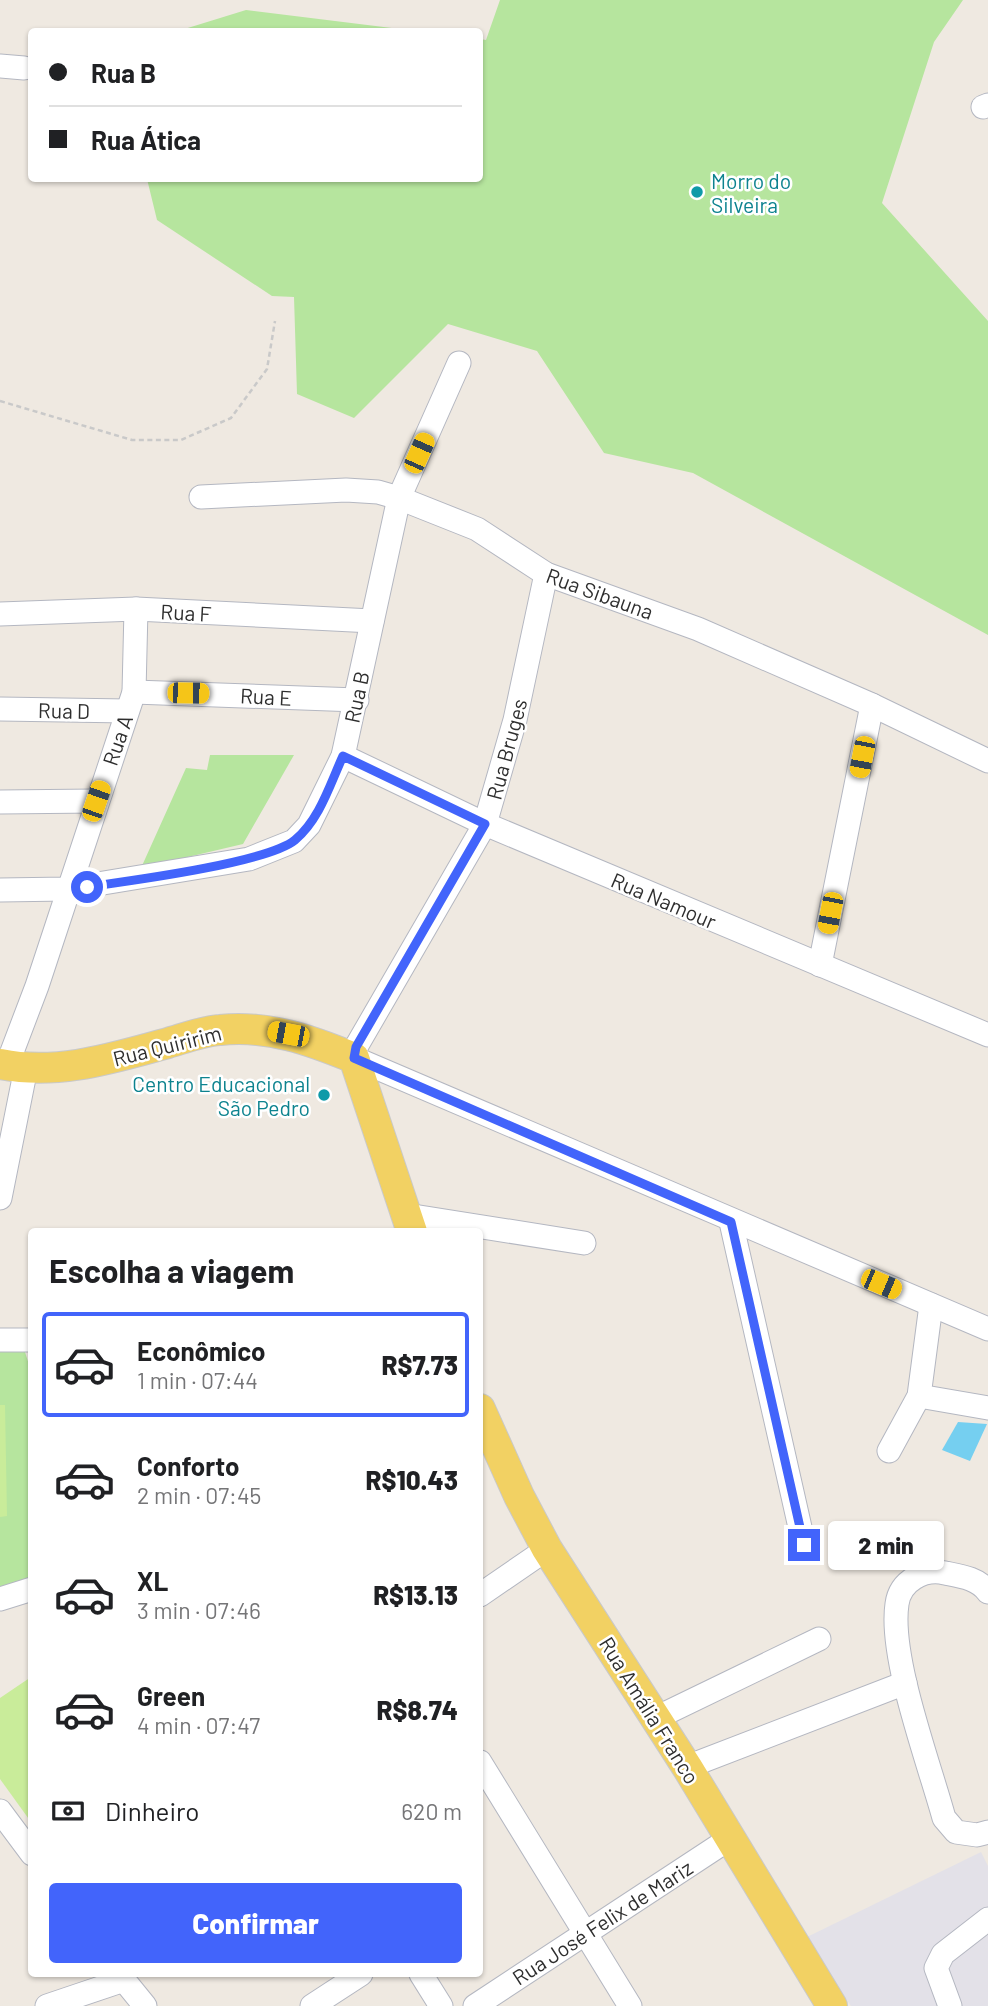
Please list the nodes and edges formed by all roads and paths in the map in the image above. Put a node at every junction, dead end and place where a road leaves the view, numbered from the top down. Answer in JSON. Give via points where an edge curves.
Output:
{"nodes":[{"id":1,"x":0,"y":66,"type":"edge"},
{"id":2,"x":24,"y":68,"type":"dead end"},
{"id":3,"x":275,"y":321,"type":"dead end"},
{"id":4,"x":459,"y":363,"type":"dead end"},
{"id":5,"x":0,"y":401,"type":"edge"},
{"id":6,"x":201,"y":497,"type":"dead end"},
{"id":7,"x":399,"y":498,"type":"junction"},
{"id":8,"x":546,"y":575,"type":"junction"},
{"id":9,"x":136,"y":609,"type":"junction"},
{"id":10,"x":0,"y":614,"type":"edge"},
{"id":11,"x":372,"y":621,"type":"junction"},
{"id":12,"x":357,"y":700,"type":"junction"},
{"id":13,"x":130,"y":701,"type":"junction"},
{"id":14,"x":872,"y":705,"type":"junction"},
{"id":15,"x":0,"y":709,"type":"edge"},
{"id":16,"x":343,"y":756,"type":"junction"},
{"id":17,"x":988,"y":761,"type":"edge"},
{"id":18,"x":96,"y":801,"type":"junction"},
{"id":19,"x":0,"y":802,"type":"edge"},
{"id":20,"x":485,"y":824,"type":"junction"},
{"id":21,"x":67,"y":889,"type":"junction"},
{"id":22,"x":0,"y":890,"type":"edge"},
{"id":23,"x":820,"y":965,"type":"junction"},
{"id":24,"x":988,"y":1035,"type":"edge"},
{"id":25,"x":354,"y":1058,"type":"junction"},
{"id":26,"x":11,"y":1066,"type":"edge"},
{"id":27,"x":0,"y":1198,"type":"edge"},
{"id":28,"x":731,"y":1222,"type":"junction"},
{"id":29,"x":410,"y":1223,"type":"edge"},
{"id":30,"x":456,"y":1228,"type":"edge"},
{"id":31,"x":483,"y":1231,"type":"edge"},
{"id":32,"x":584,"y":1242,"type":"dead end"},
{"id":33,"x":931,"y":1305,"type":"junction"},
{"id":34,"x":988,"y":1329,"type":"edge"},
{"id":35,"x":0,"y":1340,"type":"edge"},
{"id":36,"x":28,"y":1342,"type":"edge"},
{"id":37,"x":919,"y":1396,"type":"junction"},
{"id":38,"x":988,"y":1408,"type":"edge"},
{"id":39,"x":483,"y":1416,"type":"edge"},
{"id":40,"x":889,"y":1451,"type":"dead end"},
{"id":41,"x":804,"y":1545,"type":"dead end"},
{"id":42,"x":547,"y":1549,"type":"junction"},
{"id":43,"x":28,"y":1590,"type":"edge"},
{"id":44,"x":988,"y":1592,"type":"edge"},
{"id":45,"x":483,"y":1593,"type":"edge"},
{"id":46,"x":0,"y":1599,"type":"edge"},
{"id":47,"x":819,"y":1639,"type":"dead end"},
{"id":48,"x":905,"y":1683,"type":"junction"},
{"id":49,"x":656,"y":1718,"type":"junction"},
{"id":50,"x":483,"y":1767,"type":"edge"},
{"id":51,"x":687,"y":1767,"type":"junction"},
{"id":52,"x":0,"y":1811,"type":"edge"},
{"id":53,"x":988,"y":1832,"type":"edge"},
{"id":54,"x":729,"y":1839,"type":"junction"},
{"id":55,"x":28,"y":1849,"type":"edge"},
{"id":56,"x":988,"y":1919,"type":"edge"},
{"id":57,"x":585,"y":1933,"type":"junction"},
{"id":58,"x":122,"y":1977,"type":"edge"},
{"id":59,"x":356,"y":1977,"type":"edge"},
{"id":60,"x":423,"y":1977,"type":"edge"},
{"id":61,"x":47,"y":2006,"type":"edge"},
{"id":62,"x":145,"y":2006,"type":"edge"},
{"id":63,"x":312,"y":2006,"type":"edge"},
{"id":64,"x":441,"y":2006,"type":"edge"},
{"id":65,"x":475,"y":2006,"type":"edge"},
{"id":66,"x":630,"y":2006,"type":"edge"},
{"id":67,"x":832,"y":2006,"type":"edge"},
{"id":68,"x":950,"y":2006,"type":"edge"}],
"edges":[{"from":1,"to":2,"type":"street"},
{"from":3,"to":5,"type":"path","via":[[267,369],[231,418],[181,440],[132,440]]},
{"from":4,"to":7,"type":"street","name":"Rua B"},
{"from":6,"to":7,"type":"street","name":"Rua Sibauna","via":[[346,490]]},
{"from":7,"to":8,"type":"street","name":"Rua Sibauna","via":[[477,529]]},
{"from":7,"to":11,"type":"street","name":"Rua B"},
{"from":8,"to":14,"type":"street","name":"Rua Sibauna","via":[[698,629]]},
{"from":8,"to":20,"type":"street","name":"Rua Bruges","via":[[515,720]]},
{"from":9,"to":10,"type":"street","name":"Rua F"},
{"from":9,"to":11,"type":"street","name":"Rua F"},
{"from":9,"to":13,"type":"street","name":"Rua A"},
{"from":11,"to":12,"type":"street","name":"Rua B"},
{"from":12,"to":13,"type":"street","name":"Rua E"},
{"from":12,"to":16,"type":"street","name":"Rua B"},
{"from":13,"to":15,"type":"street","name":"Rua D"},
{"from":13,"to":18,"type":"street","name":"Rua A"},
{"from":14,"to":17,"type":"street","name":"Rua Sibauna"},
{"from":14,"to":23,"type":"street"},
{"from":16,"to":20,"type":"street","name":"Rua Namour"},
{"from":16,"to":21,"type":"street","name":"Rua B","via":[[309,825],[294,841],[272,852]]},
{"from":18,"to":19,"type":"street"},
{"from":18,"to":21,"type":"street","name":"Rua A"},
{"from":20,"to":23,"type":"street","name":"Rua Namour"},
{"from":20,"to":25,"type":"street","name":"Rua Bruges","via":[[356,1047]]},
{"from":21,"to":22,"type":"street","name":"Rua B"},
{"from":21,"to":26,"type":"street","name":"Rua A"},
{"from":23,"to":24,"type":"street","name":"Rua Namour"},
{"from":25,"to":26,"type":"main road","name":"Rua Quiririm","via":[[307,1039],[244,1029],[218,1030],[81,1065]]},
{"from":25,"to":28,"type":"street","name":"Rua Quiririm"},
{"from":25,"to":29,"type":"main road"},
{"from":26,"to":27,"type":"street","name":"Rua A"},
{"from":28,"to":33,"type":"street","name":"Rua Quiririm"},
{"from":28,"to":41,"type":"street"},
{"from":29,"to":30,"type":"street"},
{"from":31,"to":32,"type":"street"},
{"from":33,"to":34,"type":"street","name":"Rua Quiririm"},
{"from":33,"to":37,"type":"street"},
{"from":35,"to":36,"type":"street"},
{"from":37,"to":38,"type":"street"},
{"from":37,"to":40,"type":"street"},
{"from":39,"to":42,"type":"main road","name":"Rua Amália Franco"},
{"from":42,"to":45,"type":"street"},
{"from":42,"to":49,"type":"main road","name":"Rua Amália Franco"},
{"from":43,"to":46,"type":"street"},
{"from":44,"to":48,"type":"street","via":[[967,1577],[937,1571],[917,1576],[902,1589],[896,1618]]},
{"from":47,"to":49,"type":"street"},
{"from":48,"to":51,"type":"street"},
{"from":48,"to":53,"type":"street","via":[[949,1827],[965,1835]]},
{"from":49,"to":51,"type":"main road","name":"Rua Amália Franco"},
{"from":50,"to":57,"type":"street"},
{"from":51,"to":54,"type":"main road","name":"Rua Amália Franco"},
{"from":52,"to":55,"type":"street"},
{"from":54,"to":57,"type":"street","name":"Rua José Felix de Mariz"},
{"from":54,"to":67,"type":"main road","name":"Rua Amália Franco"},
{"from":56,"to":68,"type":"street","via":[[937,1962]]},
{"from":57,"to":65,"type":"street","name":"Rua José Felix de Mariz"},
{"from":57,"to":66,"type":"street"},
{"from":58,"to":61,"type":"street"},
{"from":58,"to":62,"type":"street"},
{"from":59,"to":63,"type":"street"},
{"from":60,"to":64,"type":"street"}]}
